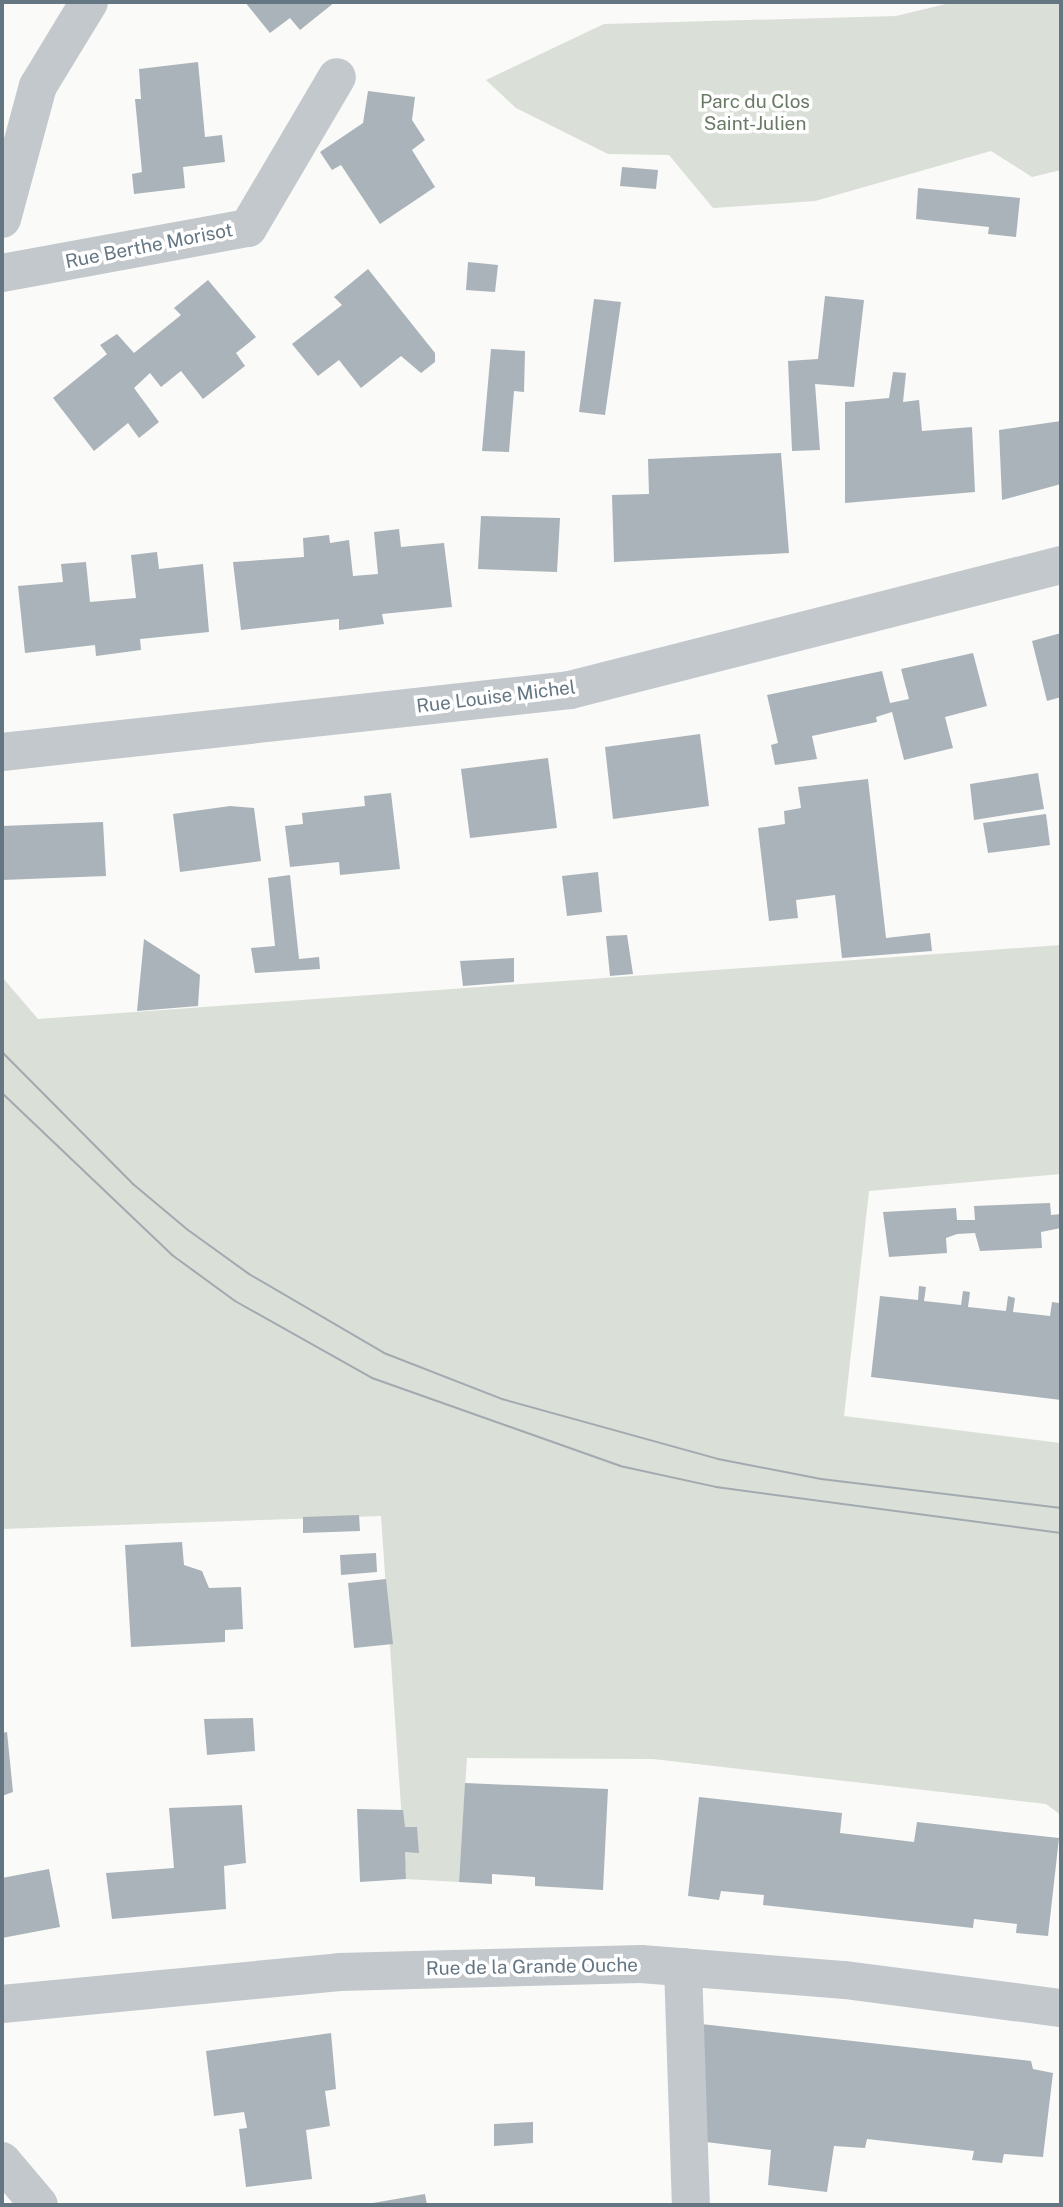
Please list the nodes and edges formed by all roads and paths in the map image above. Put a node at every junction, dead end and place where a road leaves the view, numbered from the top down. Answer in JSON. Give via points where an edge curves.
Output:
{"nodes":[{"id":1,"x":89,"y":2,"type":"edge"},
{"id":2,"x":337,"y":77,"type":"dead end"},
{"id":3,"x":2,"y":219,"type":"edge"},
{"id":4,"x":2,"y":274,"type":"edge"},
{"id":5,"x":1061,"y":565,"type":"edge"},
{"id":6,"x":2,"y":752,"type":"edge"},
{"id":7,"x":683,"y":1967,"type":"junction"},
{"id":8,"x":2,"y":2004,"type":"edge"},
{"id":9,"x":1061,"y":2008,"type":"edge"},
{"id":10,"x":2,"y":2161,"type":"edge"},
{"id":11,"x":39,"y":2205,"type":"edge"},
{"id":12,"x":691,"y":2205,"type":"edge"}],
"edges":[{"from":1,"to":3,"type":"street","via":[[38,86]]},
{"from":2,"to":4,"type":"street","name":"Rue Berthe Morisot","via":[[248,228]]},
{"from":5,"to":6,"type":"street","name":"Rue Louise Michel","via":[[570,690]]},
{"from":7,"to":8,"type":"street","name":"Rue de la Grande Ouche","via":[[339,1972]]},
{"from":7,"to":9,"type":"street","name":"Rue de la Grande Ouche","via":[[845,1980]]},
{"from":7,"to":12,"type":"street"},
{"from":10,"to":11,"type":"street"}]}
